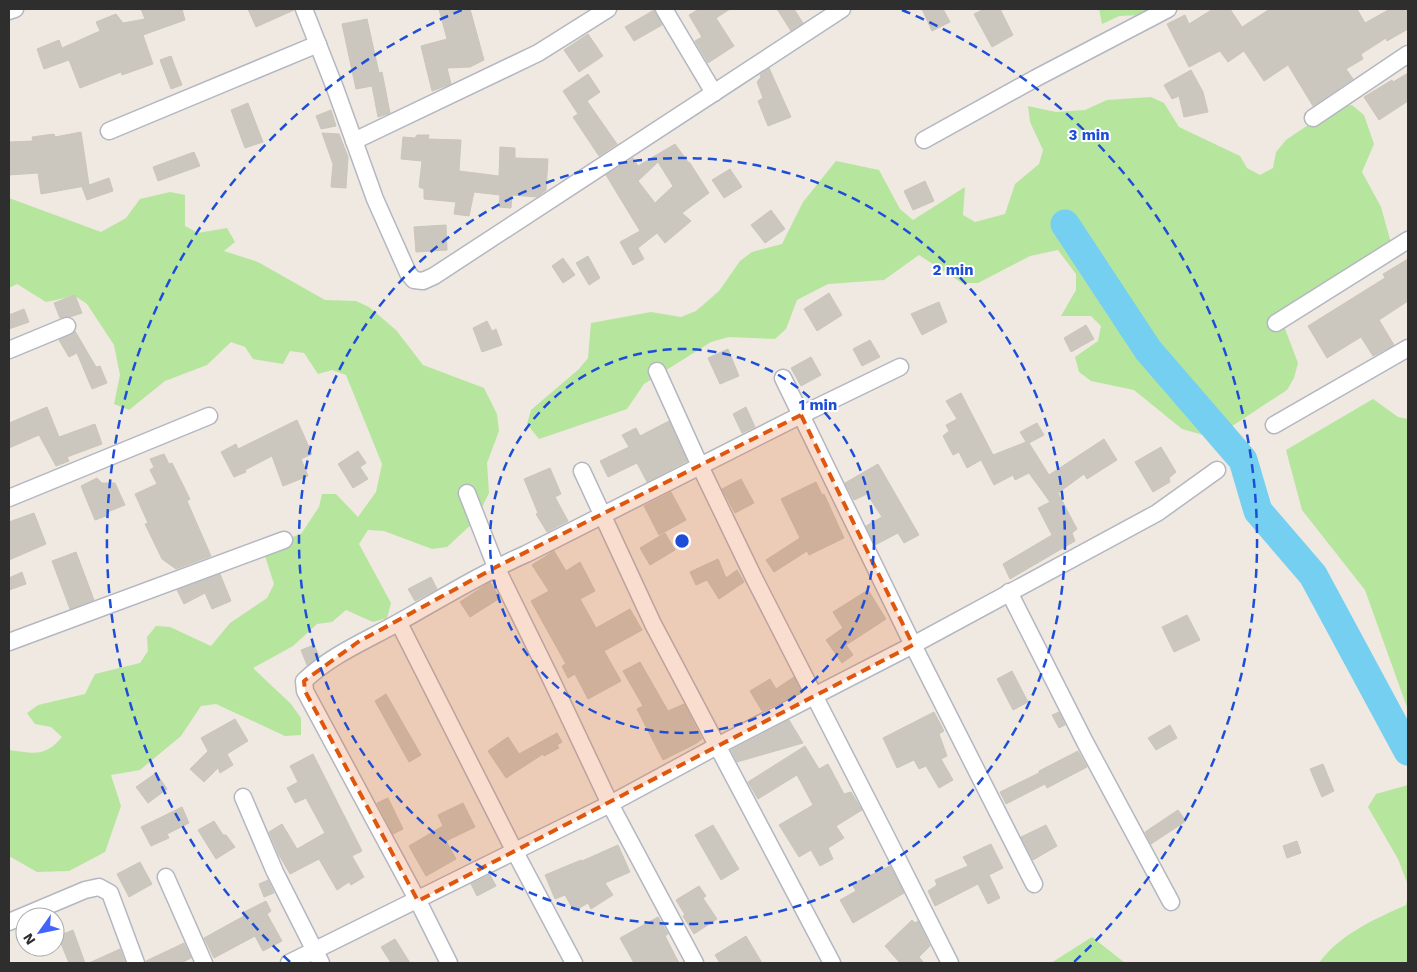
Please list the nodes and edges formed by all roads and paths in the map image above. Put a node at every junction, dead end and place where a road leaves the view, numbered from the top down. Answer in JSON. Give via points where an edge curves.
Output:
{"nodes":[{"id":1,"x":15,"y":9,"type":"edge"},
{"id":2,"x":304,"y":9,"type":"edge"},
{"id":3,"x":608,"y":9,"type":"edge"},
{"id":4,"x":664,"y":9,"type":"edge"},
{"id":5,"x":842,"y":9,"type":"edge"},
{"id":6,"x":1168,"y":9,"type":"edge"},
{"id":7,"x":9,"y":11,"type":"edge"},
{"id":8,"x":318,"y":44,"type":"junction"},
{"id":9,"x":1408,"y":54,"type":"edge"},
{"id":10,"x":714,"y":93,"type":"junction"},
{"id":11,"x":1313,"y":118,"type":"dead end"},
{"id":12,"x":109,"y":131,"type":"dead end"},
{"id":13,"x":924,"y":140,"type":"dead end"},
{"id":14,"x":354,"y":142,"type":"junction"},
{"id":15,"x":1408,"y":240,"type":"edge"},
{"id":16,"x":1276,"y":323,"type":"dead end"},
{"id":17,"x":67,"y":326,"type":"dead end"},
{"id":18,"x":1408,"y":348,"type":"edge"},
{"id":19,"x":9,"y":350,"type":"edge"},
{"id":20,"x":900,"y":367,"type":"dead end"},
{"id":21,"x":657,"y":371,"type":"dead end"},
{"id":22,"x":783,"y":378,"type":"dead end"},
{"id":23,"x":801,"y":415,"type":"junction"},
{"id":24,"x":209,"y":416,"type":"dead end"},
{"id":25,"x":1274,"y":425,"type":"dead end"},
{"id":26,"x":700,"y":466,"type":"junction"},
{"id":27,"x":1217,"y":470,"type":"dead end"},
{"id":28,"x":582,"y":471,"type":"dead end"},
{"id":29,"x":466,"y":493,"type":"dead end"},
{"id":30,"x":9,"y":498,"type":"edge"},
{"id":31,"x":603,"y":515,"type":"junction"},
{"id":32,"x":284,"y":540,"type":"dead end"},
{"id":33,"x":496,"y":567,"type":"junction"},
{"id":34,"x":1009,"y":592,"type":"junction"},
{"id":35,"x":399,"y":623,"type":"junction"},
{"id":36,"x":9,"y":642,"type":"edge"},
{"id":37,"x":913,"y":644,"type":"junction"},
{"id":38,"x":815,"y":696,"type":"junction"},
{"id":39,"x":718,"y":746,"type":"junction"},
{"id":40,"x":243,"y":797,"type":"dead end"},
{"id":41,"x":610,"y":804,"type":"junction"},
{"id":42,"x":515,"y":852,"type":"junction"},
{"id":43,"x":166,"y":876,"type":"dead end"},
{"id":44,"x":1034,"y":884,"type":"dead end"},
{"id":45,"x":418,"y":901,"type":"junction"},
{"id":46,"x":1171,"y":902,"type":"dead end"},
{"id":47,"x":9,"y":922,"type":"edge"},
{"id":48,"x":318,"y":957,"type":"edge"},
{"id":49,"x":136,"y":963,"type":"edge"},
{"id":50,"x":204,"y":963,"type":"edge"},
{"id":51,"x":289,"y":963,"type":"edge"},
{"id":52,"x":449,"y":963,"type":"edge"},
{"id":53,"x":574,"y":963,"type":"edge"},
{"id":54,"x":696,"y":963,"type":"edge"},
{"id":55,"x":832,"y":963,"type":"edge"},
{"id":56,"x":950,"y":963,"type":"edge"}],
"edges":[{"from":1,"to":7,"type":"street"},
{"from":2,"to":8,"type":"street"},
{"from":3,"to":14,"type":"street","via":[[538,53]]},
{"from":4,"to":10,"type":"street"},
{"from":5,"to":10,"type":"street"},
{"from":6,"to":13,"type":"street"},
{"from":8,"to":12,"type":"street"},
{"from":8,"to":14,"type":"street"},
{"from":9,"to":11,"type":"street"},
{"from":10,"to":14,"type":"street","via":[[434,276],[423,280],[414,280],[408,273]]},
{"from":15,"to":16,"type":"street"},
{"from":17,"to":19,"type":"street"},
{"from":18,"to":25,"type":"street"},
{"from":20,"to":23,"type":"street"},
{"from":21,"to":26,"type":"street"},
{"from":22,"to":23,"type":"street"},
{"from":23,"to":26,"type":"street"},
{"from":23,"to":37,"type":"street"},
{"from":24,"to":30,"type":"street"},
{"from":26,"to":31,"type":"street"},
{"from":26,"to":38,"type":"street"},
{"from":27,"to":34,"type":"street","via":[[1157,513]]},
{"from":28,"to":31,"type":"street"},
{"from":29,"to":33,"type":"street"},
{"from":31,"to":33,"type":"street"},
{"from":31,"to":39,"type":"street","via":[[653,624]]},
{"from":32,"to":36,"type":"street"},
{"from":33,"to":35,"type":"street"},
{"from":33,"to":41,"type":"street"},
{"from":34,"to":37,"type":"street"},
{"from":34,"to":46,"type":"street"},
{"from":35,"to":42,"type":"street"},
{"from":35,"to":45,"type":"street","via":[[358,642],[304,681],[305,691]]},
{"from":37,"to":38,"type":"street"},
{"from":37,"to":44,"type":"street"},
{"from":38,"to":39,"type":"street"},
{"from":38,"to":56,"type":"street"},
{"from":39,"to":41,"type":"street"},
{"from":39,"to":55,"type":"street"},
{"from":40,"to":48,"type":"street","via":[[275,872]]},
{"from":41,"to":42,"type":"street"},
{"from":41,"to":54,"type":"street"},
{"from":42,"to":45,"type":"street"},
{"from":42,"to":53,"type":"street"},
{"from":43,"to":50,"type":"street"},
{"from":45,"to":48,"type":"street"},
{"from":45,"to":52,"type":"street"},
{"from":47,"to":49,"type":"street","via":[[99,887],[110,893]]},
{"from":48,"to":51,"type":"street"}]}
